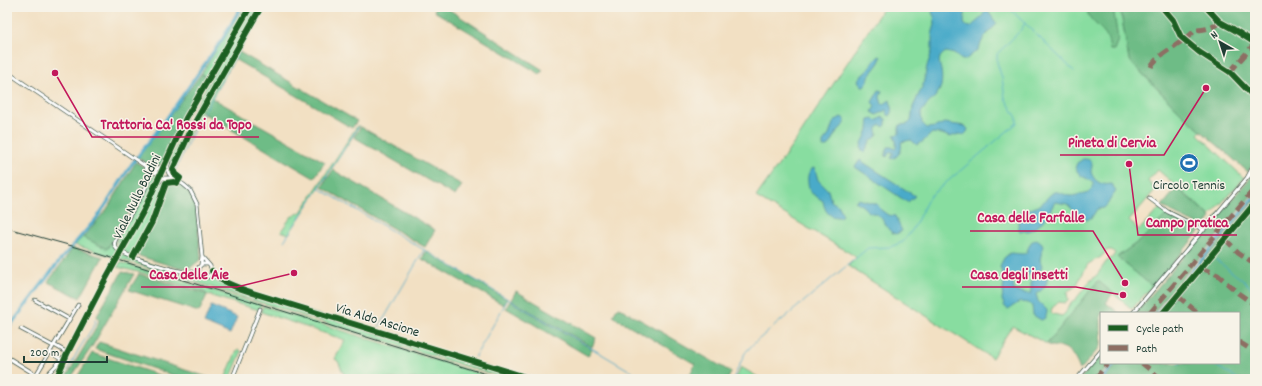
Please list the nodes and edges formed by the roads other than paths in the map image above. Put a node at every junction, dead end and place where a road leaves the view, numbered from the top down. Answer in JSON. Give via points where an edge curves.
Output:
{"nodes":[{"id":1,"x":250,"y":7,"type":"edge"},
{"id":2,"x":7,"y":72,"type":"edge"},
{"id":3,"x":170,"y":153,"type":"junction"},
{"id":4,"x":166,"y":163,"type":"junction"},
{"id":5,"x":1255,"y":163,"type":"edge"},
{"id":6,"x":149,"y":168,"type":"junction"},
{"id":7,"x":1255,"y":170,"type":"edge"},
{"id":8,"x":149,"y":177,"type":"junction"},
{"id":9,"x":172,"y":178,"type":"junction"},
{"id":10,"x":1247,"y":178,"type":"junction"},
{"id":11,"x":159,"y":179,"type":"junction"},
{"id":12,"x":156,"y":185,"type":"junction"},
{"id":13,"x":1149,"y":198,"type":"dead end"},
{"id":14,"x":1204,"y":230,"type":"junction"},
{"id":15,"x":202,"y":257,"type":"junction"},
{"id":16,"x":207,"y":264,"type":"junction"},
{"id":17,"x":200,"y":265,"type":"junction"},
{"id":18,"x":212,"y":271,"type":"junction"},
{"id":19,"x":190,"y":272,"type":"junction"},
{"id":20,"x":198,"y":274,"type":"junction"},
{"id":21,"x":208,"y":277,"type":"junction"},
{"id":22,"x":218,"y":278,"type":"junction"},
{"id":23,"x":35,"y":300,"type":"dead end"},
{"id":24,"x":78,"y":305,"type":"dead end"},
{"id":25,"x":260,"y":309,"type":"dead end"},
{"id":26,"x":1134,"y":312,"type":"edge"},
{"id":27,"x":69,"y":319,"type":"junction"},
{"id":28,"x":21,"y":329,"type":"dead end"},
{"id":29,"x":53,"y":346,"type":"junction"},
{"id":30,"x":50,"y":352,"type":"junction"},
{"id":31,"x":1100,"y":352,"type":"edge"},
{"id":32,"x":67,"y":354,"type":"junction"},
{"id":33,"x":7,"y":358,"type":"edge"},
{"id":34,"x":62,"y":360,"type":"junction"},
{"id":35,"x":43,"y":379,"type":"edge"},
{"id":36,"x":56,"y":379,"type":"edge"},
{"id":37,"x":232,"y":379,"type":"edge"},
{"id":38,"x":532,"y":379,"type":"edge"},
{"id":39,"x":1077,"y":379,"type":"edge"}],
"edges":[{"from":1,"to":3,"type":"street","name":"Viale Nullo Baldini","via":[[186,118]]},
{"from":2,"to":6,"type":"street"},
{"from":3,"to":4,"type":"street","name":"Viale Nullo Baldini"},
{"from":3,"to":9,"type":"street","via":[[167,169]]},
{"from":4,"to":6,"type":"street","via":[[158,168]]},
{"from":4,"to":11,"type":"street","name":"Viale Nullo Baldini"},
{"from":5,"to":10,"type":"street"},
{"from":6,"to":8,"type":"street"},
{"from":6,"to":8,"type":"street"},
{"from":6,"to":11,"type":"street","via":[[157,173]]},
{"from":7,"to":10,"type":"street"},
{"from":8,"to":19,"type":"street","via":[[145,189],[115,241],[115,246],[133,257],[181,272]]},
{"from":9,"to":12,"type":"street","via":[[164,178]]},
{"from":9,"to":15,"type":"street","via":[[184,185],[194,197],[199,215]]},
{"from":10,"to":14,"type":"street"},
{"from":11,"to":12,"type":"street","name":"Viale Nullo Baldini"},
{"from":12,"to":32,"type":"street","name":"Viale Nullo Baldini","bridge":true},
{"from":13,"to":14,"type":"street","via":[[1168,212]]},
{"from":14,"to":26,"type":"street"},
{"from":15,"to":16,"type":"street"},
{"from":15,"to":17,"type":"street"},
{"from":16,"to":17,"type":"street"},
{"from":16,"to":18,"type":"street"},
{"from":17,"to":19,"type":"street"},
{"from":17,"to":20,"type":"street"},
{"from":18,"to":21,"type":"street"},
{"from":18,"to":22,"type":"street"},
{"from":19,"to":20,"type":"street"},
{"from":20,"to":21,"type":"street"},
{"from":21,"to":22,"type":"street"},
{"from":22,"to":38,"type":"street","name":"Via Aldo Ascione","via":[[253,293]]},
{"from":23,"to":27,"type":"street"},
{"from":24,"to":27,"type":"street"},
{"from":25,"to":37,"type":"street"},
{"from":27,"to":29,"type":"street"},
{"from":28,"to":29,"type":"street"},
{"from":29,"to":30,"type":"street"},
{"from":29,"to":32,"type":"street"},
{"from":30,"to":33,"type":"street","via":[[35,376]]},
{"from":30,"to":34,"type":"street"},
{"from":31,"to":39,"type":"street"},
{"from":32,"to":34,"type":"street","name":"Viale Nullo Baldini"},
{"from":32,"to":36,"type":"street","name":"Viale Nullo Baldini"},
{"from":34,"to":35,"type":"street","name":"Viale Nullo Baldini"}]}
